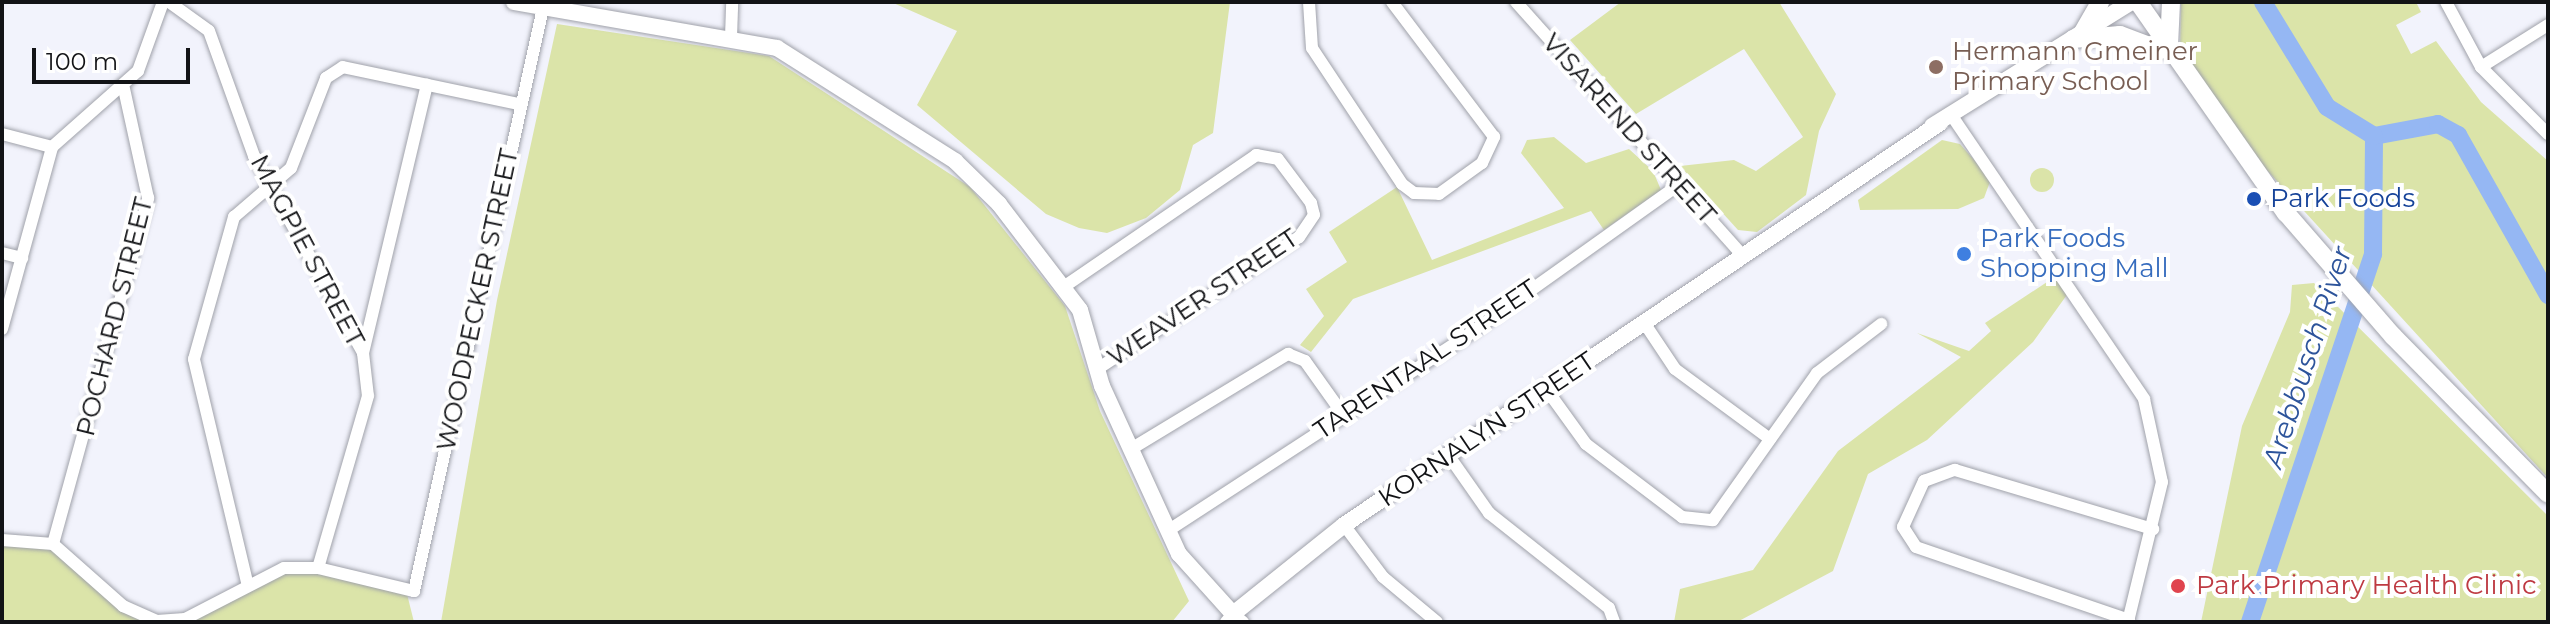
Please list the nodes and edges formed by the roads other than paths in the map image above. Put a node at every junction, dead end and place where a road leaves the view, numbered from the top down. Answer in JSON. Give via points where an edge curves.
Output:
{"nodes":[{"id":1,"x":163,"y":2,"type":"edge"},
{"id":2,"x":169,"y":2,"type":"edge"},
{"id":3,"x":514,"y":2,"type":"edge"},
{"id":4,"x":732,"y":2,"type":"edge"},
{"id":5,"x":1309,"y":2,"type":"edge"},
{"id":6,"x":1392,"y":2,"type":"edge"},
{"id":7,"x":1516,"y":2,"type":"edge"},
{"id":8,"x":2100,"y":2,"type":"edge"},
{"id":9,"x":2131,"y":2,"type":"edge"},
{"id":10,"x":2171,"y":2,"type":"edge"},
{"id":11,"x":2446,"y":2,"type":"edge"},
{"id":12,"x":543,"y":8,"type":"junction"},
{"id":13,"x":2548,"y":25,"type":"edge"},
{"id":14,"x":2078,"y":36,"type":"junction"},
{"id":15,"x":731,"y":37,"type":"junction"},
{"id":16,"x":2164,"y":48,"type":"junction"},
{"id":17,"x":2481,"y":67,"type":"junction"},
{"id":18,"x":427,"y":85,"type":"junction"},
{"id":19,"x":124,"y":89,"type":"junction"},
{"id":20,"x":519,"y":104,"type":"junction"},
{"id":21,"x":1946,"y":120,"type":"junction"},
{"id":22,"x":2,"y":134,"type":"edge"},
{"id":23,"x":2548,"y":134,"type":"edge"},
{"id":24,"x":52,"y":147,"type":"junction"},
{"id":25,"x":269,"y":184,"type":"junction"},
{"id":26,"x":1680,"y":184,"type":"junction"},
{"id":27,"x":1749,"y":251,"type":"junction"},
{"id":28,"x":2,"y":253,"type":"edge"},
{"id":29,"x":22,"y":258,"type":"junction"},
{"id":30,"x":1065,"y":286,"type":"junction"},
{"id":31,"x":1645,"y":324,"type":"junction"},
{"id":32,"x":1881,"y":324,"type":"dead end"},
{"id":33,"x":2,"y":329,"type":"edge"},
{"id":34,"x":363,"y":353,"type":"junction"},
{"id":35,"x":1097,"y":369,"type":"junction"},
{"id":36,"x":1547,"y":390,"type":"junction"},
{"id":37,"x":1345,"y":417,"type":"junction"},
{"id":38,"x":1770,"y":439,"type":"junction"},
{"id":39,"x":1131,"y":449,"type":"junction"},
{"id":40,"x":1449,"y":456,"type":"junction"},
{"id":41,"x":2548,"y":494,"type":"edge"},
{"id":42,"x":1344,"y":525,"type":"junction"},
{"id":43,"x":2153,"y":529,"type":"junction"},
{"id":44,"x":1169,"y":530,"type":"junction"},
{"id":45,"x":2,"y":540,"type":"edge"},
{"id":46,"x":53,"y":544,"type":"junction"},
{"id":47,"x":318,"y":568,"type":"junction"},
{"id":48,"x":247,"y":582,"type":"junction"},
{"id":49,"x":1234,"y":619,"type":"edge"},
{"id":50,"x":2129,"y":621,"type":"edge"},
{"id":51,"x":1437,"y":622,"type":"edge"},
{"id":52,"x":1614,"y":622,"type":"edge"}],
"edges":[{"from":1,"to":19,"type":"street"},
{"from":2,"to":25,"type":"street","name":"MAGPIE STREET","via":[[209,31]]},
{"from":3,"to":12,"type":"street"},
{"from":4,"to":15,"type":"street"},
{"from":5,"to":6,"type":"street","via":[[1312,48],[1402,184],[1414,193],[1439,194],[1482,163],[1494,137]]},
{"from":7,"to":26,"type":"street","name":"VISAREND STREET"},
{"from":8,"to":14,"type":"main road"},
{"from":9,"to":14,"type":"street","name":"KORNALYN STREET"},
{"from":9,"to":16,"type":"main road"},
{"from":10,"to":16,"type":"main road"},
{"from":11,"to":17,"type":"street"},
{"from":12,"to":15,"type":"street"},
{"from":12,"to":20,"type":"street","name":"WOODPECKER STREET"},
{"from":13,"to":17,"type":"street"},
{"from":14,"to":16,"type":"main road","via":[[2120,35]]},
{"from":14,"to":21,"type":"street","name":"KORNALYN STREET"},
{"from":15,"to":30,"type":"street","via":[[777,48],[830,77],[955,161]]},
{"from":16,"to":41,"type":"main road","via":[[2356,295]]},
{"from":17,"to":23,"type":"street"},
{"from":18,"to":20,"type":"street"},
{"from":18,"to":25,"type":"street","via":[[334,70],[291,168]]},
{"from":18,"to":34,"type":"street"},
{"from":19,"to":24,"type":"street"},
{"from":19,"to":46,"type":"street","name":"POCHARD STREET","via":[[148,198]]},
{"from":20,"to":47,"type":"street","name":"WOODPECKER STREET","via":[[414,591]]},
{"from":21,"to":27,"type":"street","name":"KORNALYN STREET"},
{"from":21,"to":43,"type":"street","via":[[2135,379],[2162,470]]},
{"from":22,"to":24,"type":"street"},
{"from":24,"to":29,"type":"street"},
{"from":25,"to":34,"type":"street","name":"MAGPIE STREET"},
{"from":25,"to":48,"type":"street","via":[[230,224],[194,359]]},
{"from":26,"to":27,"type":"street","name":"VISAREND STREET"},
{"from":26,"to":37,"type":"street","name":"TARENTAAL STREET"},
{"from":27,"to":31,"type":"street","name":"KORNALYN STREET"},
{"from":28,"to":29,"type":"street"},
{"from":29,"to":33,"type":"street"},
{"from":30,"to":35,"type":"street","via":[[1080,310]]},
{"from":30,"to":35,"type":"street","name":"WEAVER STREET","via":[[1256,155],[1278,159],[1311,203],[1314,215],[1299,237]]},
{"from":31,"to":36,"type":"street","name":"KORNALYN STREET"},
{"from":31,"to":38,"type":"street","via":[[1675,369]]},
{"from":32,"to":38,"type":"street","via":[[1833,355]]},
{"from":34,"to":47,"type":"street","name":"MAGPIE STREET","via":[[368,396]]},
{"from":35,"to":39,"type":"street"},
{"from":36,"to":38,"type":"street","via":[[1586,444],[1695,523],[1725,511]]},
{"from":36,"to":40,"type":"street","name":"KORNALYN STREET"},
{"from":37,"to":39,"type":"street","via":[[1305,361],[1288,354]]},
{"from":37,"to":44,"type":"street","name":"TARENTAAL STREET"},
{"from":39,"to":44,"type":"street"},
{"from":40,"to":42,"type":"street","name":"KORNALYN STREET"},
{"from":40,"to":52,"type":"street","via":[[1489,513],[1609,608]]},
{"from":42,"to":49,"type":"street","name":"KORNALYN STREET"},
{"from":42,"to":51,"type":"street","via":[[1383,577]]},
{"from":43,"to":50,"type":"street"},
{"from":43,"to":50,"type":"street","via":[[1955,470],[1924,481],[1903,527],[1916,547]]},
{"from":44,"to":49,"type":"street","via":[[1203,587]]},
{"from":45,"to":46,"type":"street"},
{"from":46,"to":48,"type":"street","via":[[123,606],[157,621],[185,619]]},
{"from":47,"to":48,"type":"street","via":[[284,568]]}]}
